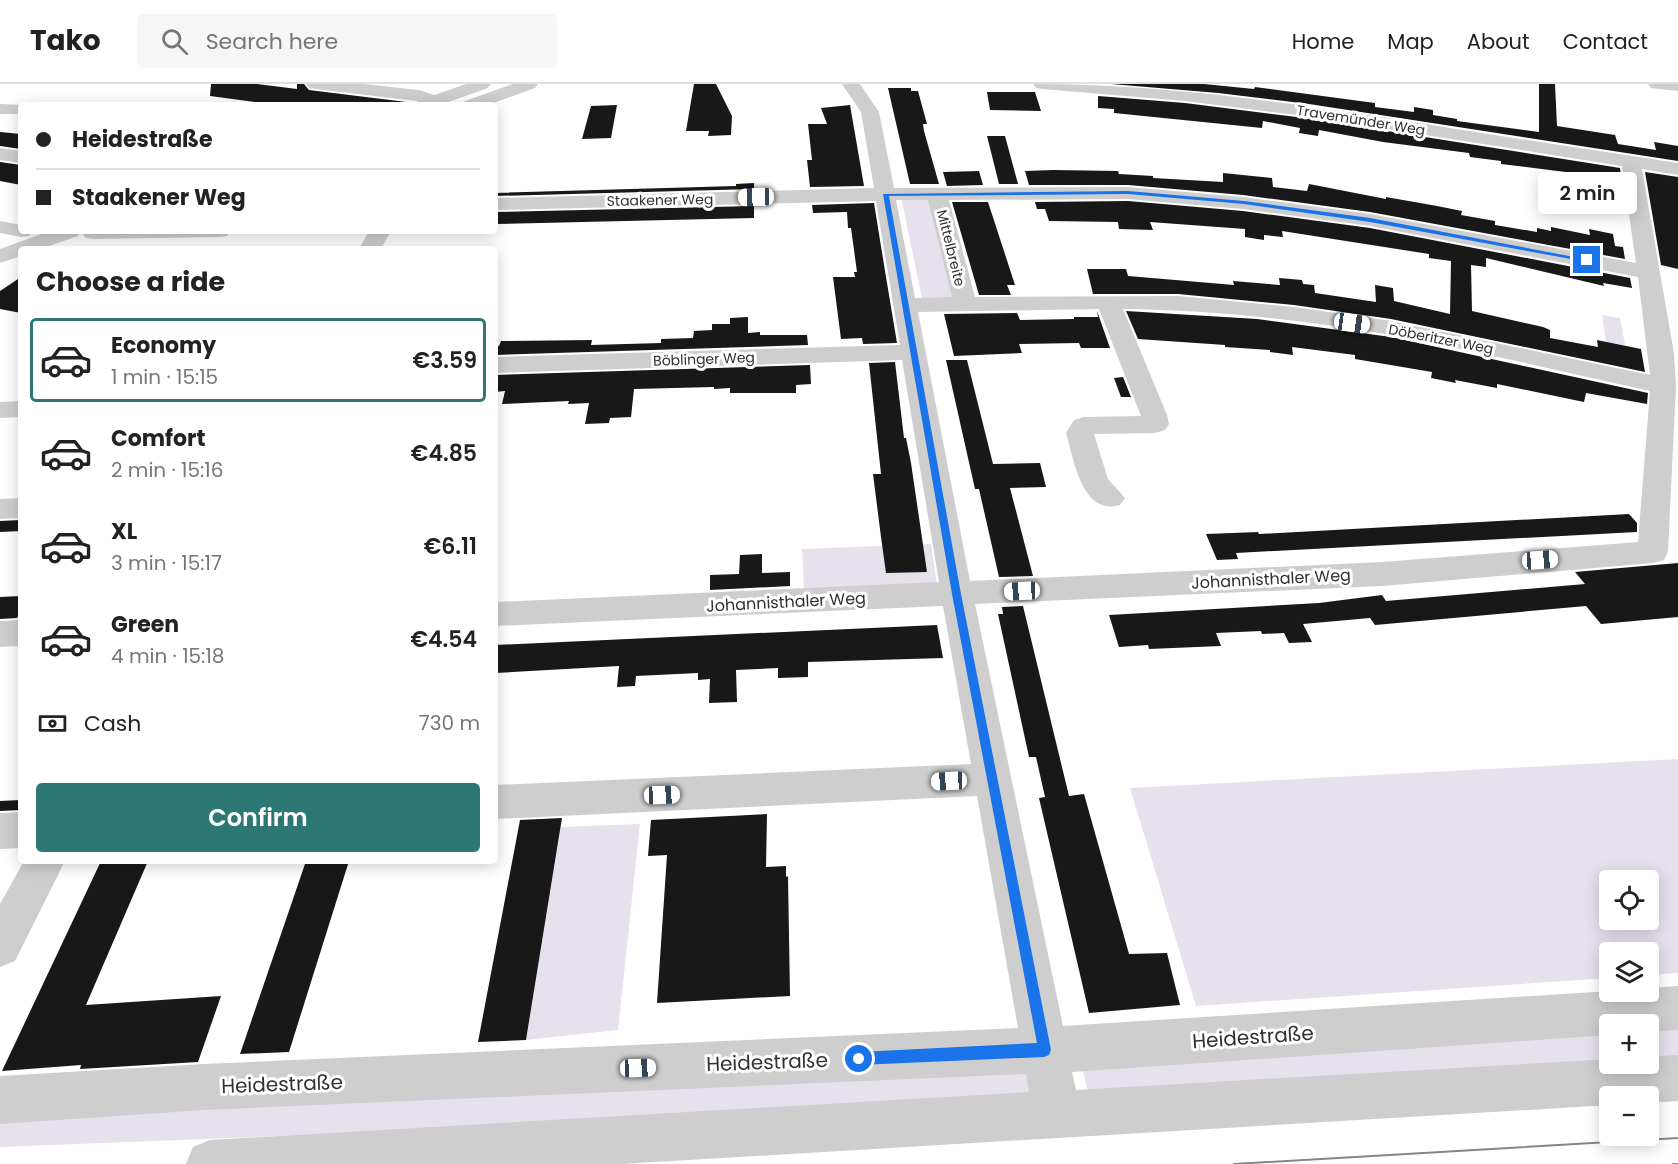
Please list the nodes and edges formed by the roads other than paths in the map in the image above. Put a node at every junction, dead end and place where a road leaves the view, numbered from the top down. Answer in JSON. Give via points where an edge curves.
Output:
{"nodes":[{"id":1,"x":315,"y":84,"type":"edge"},
{"id":2,"x":482,"y":84,"type":"edge"},
{"id":3,"x":529,"y":84,"type":"edge"},
{"id":4,"x":850,"y":84,"type":"edge"},
{"id":5,"x":1042,"y":84,"type":"edge"},
{"id":6,"x":1657,"y":84,"type":"edge"},
{"id":7,"x":1678,"y":86,"type":"edge"},
{"id":8,"x":428,"y":102,"type":"edge"},
{"id":9,"x":435,"y":102,"type":"edge"},
{"id":10,"x":479,"y":102,"type":"edge"},
{"id":11,"x":0,"y":109,"type":"edge"},
{"id":12,"x":18,"y":109,"type":"edge"},
{"id":13,"x":0,"y":154,"type":"edge"},
{"id":14,"x":18,"y":157,"type":"edge"},
{"id":15,"x":1631,"y":161,"type":"junction"},
{"id":16,"x":1678,"y":169,"type":"edge"},
{"id":17,"x":886,"y":194,"type":"junction"},
{"id":18,"x":937,"y":194,"type":"junction"},
{"id":19,"x":498,"y":204,"type":"edge"},
{"id":20,"x":0,"y":227,"type":"edge"},
{"id":21,"x":18,"y":230,"type":"edge"},
{"id":22,"x":34,"y":234,"type":"edge"},
{"id":23,"x":61,"y":234,"type":"edge"},
{"id":24,"x":119,"y":234,"type":"edge"},
{"id":25,"x":88,"y":238,"type":"edge"},
{"id":26,"x":47,"y":239,"type":"junction"},
{"id":27,"x":28,"y":246,"type":"edge"},
{"id":28,"x":18,"y":249,"type":"edge"},
{"id":29,"x":0,"y":256,"type":"edge"},
{"id":30,"x":1647,"y":272,"type":"junction"},
{"id":31,"x":1108,"y":302,"type":"junction"},
{"id":32,"x":965,"y":303,"type":"junction"},
{"id":33,"x":904,"y":304,"type":"junction"},
{"id":34,"x":913,"y":352,"type":"junction"},
{"id":35,"x":498,"y":365,"type":"edge"},
{"id":36,"x":1663,"y":386,"type":"junction"},
{"id":37,"x":18,"y":409,"type":"edge"},
{"id":38,"x":0,"y":410,"type":"edge"},
{"id":39,"x":1110,"y":498,"type":"dead end"},
{"id":40,"x":18,"y":508,"type":"edge"},
{"id":41,"x":0,"y":509,"type":"edge"},
{"id":42,"x":957,"y":594,"type":"junction"},
{"id":43,"x":498,"y":614,"type":"edge"},
{"id":44,"x":18,"y":633,"type":"edge"},
{"id":45,"x":0,"y":634,"type":"edge"},
{"id":46,"x":992,"y":779,"type":"junction"},
{"id":47,"x":498,"y":802,"type":"edge"},
{"id":48,"x":18,"y":830,"type":"edge"},
{"id":49,"x":0,"y":831,"type":"edge"},
{"id":50,"x":43,"y":864,"type":"edge"},
{"id":51,"x":0,"y":946,"type":"edge"},
{"id":52,"x":1678,"y":1008,"type":"edge"},
{"id":53,"x":1044,"y":1050,"type":"junction"},
{"id":54,"x":1678,"y":1078,"type":"edge"},
{"id":55,"x":0,"y":1100,"type":"edge"},
{"id":56,"x":1057,"y":1114,"type":"junction"},
{"id":57,"x":210,"y":1164,"type":"edge"}],
"edges":[{"from":1,"to":8,"type":"street","via":[[419,95]]},
{"from":2,"to":9,"type":"street"},
{"from":3,"to":10,"type":"street"},
{"from":4,"to":17,"type":"street","via":[[870,112]]},
{"from":5,"to":15,"type":"street","name":"Travemünder Weg","via":[[1272,107]]},
{"from":6,"to":7,"type":"street"},
{"from":11,"to":12,"type":"street"},
{"from":13,"to":14,"type":"street"},
{"from":15,"to":16,"type":"street","name":"Travemünder Weg"},
{"from":15,"to":30,"type":"street","name":"Johannisthaler Weg"},
{"from":17,"to":18,"type":"street","name":"Staakener Weg"},
{"from":17,"to":19,"type":"street","name":"Staakener Weg"},
{"from":17,"to":33,"type":"street"},
{"from":18,"to":30,"type":"street","name":"Staakener Weg","via":[[1128,193],[1244,202],[1454,235]]},
{"from":18,"to":32,"type":"street","name":"Mittelbreite"},
{"from":20,"to":21,"type":"street"},
{"from":22,"to":26,"type":"street"},
{"from":23,"to":26,"type":"street"},
{"from":24,"to":25,"type":"street"},
{"from":26,"to":27,"type":"street"},
{"from":28,"to":29,"type":"street"},
{"from":30,"to":36,"type":"street","name":"Johannisthaler Weg"},
{"from":31,"to":32,"type":"street","name":"Döberitzer Weg"},
{"from":31,"to":36,"type":"street","name":"Döberitzer Weg","via":[[1202,305],[1380,327]]},
{"from":31,"to":39,"type":"street","via":[[1155,424],[1084,426],[1080,433],[1095,483]]},
{"from":32,"to":33,"type":"street","name":"Döberitzer Weg"},
{"from":33,"to":34,"type":"street"},
{"from":34,"to":35,"type":"street","name":"Böblinger Weg"},
{"from":34,"to":42,"type":"street"},
{"from":36,"to":42,"type":"street","name":"Johannisthaler Weg","via":[[1653,552],[1382,573]]},
{"from":37,"to":38,"type":"street"},
{"from":40,"to":41,"type":"street"},
{"from":42,"to":43,"type":"street","name":"Johannisthaler Weg"},
{"from":42,"to":46,"type":"street"},
{"from":44,"to":45,"type":"street"},
{"from":46,"to":47,"type":"street"},
{"from":46,"to":53,"type":"street"},
{"from":48,"to":49,"type":"street"},
{"from":50,"to":51,"type":"street"},
{"from":52,"to":53,"type":"street","name":"Heidestraße"},
{"from":53,"to":55,"type":"street","name":"Heidestraße","via":[[204,1087]]},
{"from":53,"to":56,"type":"street"},
{"from":54,"to":56,"type":"street"},
{"from":56,"to":57,"type":"street"}]}
